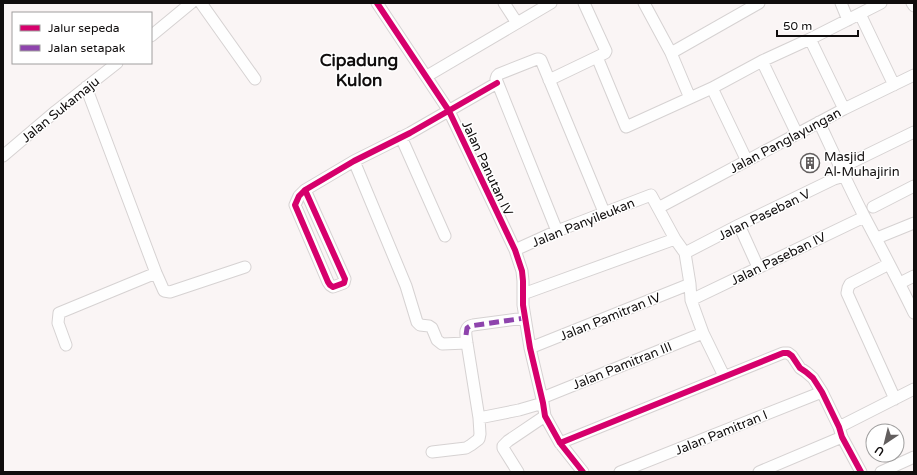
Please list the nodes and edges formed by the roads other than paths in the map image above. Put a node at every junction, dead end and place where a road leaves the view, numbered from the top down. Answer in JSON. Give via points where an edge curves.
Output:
{"nodes":[{"id":1,"x":191,"y":3,"type":"edge"},
{"id":2,"x":201,"y":3,"type":"edge"},
{"id":3,"x":377,"y":3,"type":"edge"},
{"id":4,"x":504,"y":3,"type":"edge"},
{"id":5,"x":551,"y":3,"type":"edge"},
{"id":6,"x":584,"y":3,"type":"edge"},
{"id":7,"x":759,"y":3,"type":"edge"},
{"id":8,"x":841,"y":3,"type":"edge"},
{"id":9,"x":881,"y":3,"type":"edge"},
{"id":10,"x":912,"y":3,"type":"edge"},
{"id":11,"x":646,"y":4,"type":"edge"},
{"id":12,"x":914,"y":6,"type":"edge"},
{"id":13,"x":860,"y":14,"type":"junction"},
{"id":14,"x":848,"y":20,"type":"junction"},
{"id":15,"x":517,"y":23,"type":"junction"},
{"id":16,"x":152,"y":35,"type":"edge"},
{"id":17,"x":810,"y":39,"type":"junction"},
{"id":18,"x":671,"y":53,"type":"junction"},
{"id":19,"x":597,"y":57,"type":"junction"},
{"id":20,"x":762,"y":61,"type":"junction"},
{"id":21,"x":116,"y":64,"type":"edge"},
{"id":22,"x":427,"y":76,"type":"junction"},
{"id":23,"x":914,"y":76,"type":"edge"},
{"id":24,"x":255,"y":79,"type":"dead end"},
{"id":25,"x":549,"y":80,"type":"junction"},
{"id":26,"x":497,"y":83,"type":"junction"},
{"id":27,"x":894,"y":85,"type":"junction"},
{"id":28,"x":86,"y":87,"type":"junction"},
{"id":29,"x":712,"y":88,"type":"junction"},
{"id":30,"x":690,"y":98,"type":"junction"},
{"id":31,"x":844,"y":109,"type":"junction"},
{"id":32,"x":449,"y":111,"type":"junction"},
{"id":33,"x":819,"y":122,"type":"junction"},
{"id":34,"x":914,"y":132,"type":"edge"},
{"id":35,"x":797,"y":134,"type":"junction"},
{"id":36,"x":401,"y":137,"type":"junction"},
{"id":37,"x":3,"y":156,"type":"edge"},
{"id":38,"x":354,"y":161,"type":"junction"},
{"id":39,"x":747,"y":161,"type":"junction"},
{"id":40,"x":842,"y":172,"type":"junction"},
{"id":41,"x":914,"y":186,"type":"edge"},
{"id":42,"x":305,"y":190,"type":"junction"},
{"id":43,"x":658,"y":208,"type":"junction"},
{"id":44,"x":873,"y":208,"type":"dead end"},
{"id":45,"x":604,"y":212,"type":"junction"},
{"id":46,"x":864,"y":216,"type":"junction"},
{"id":47,"x":914,"y":223,"type":"edge"},
{"id":48,"x":739,"y":225,"type":"junction"},
{"id":49,"x":557,"y":231,"type":"junction"},
{"id":50,"x":445,"y":236,"type":"dead end"},
{"id":51,"x":877,"y":238,"type":"junction"},
{"id":52,"x":675,"y":239,"type":"junction"},
{"id":53,"x":515,"y":250,"type":"junction"},
{"id":54,"x":685,"y":253,"type":"junction"},
{"id":55,"x":889,"y":264,"type":"junction"},
{"id":56,"x":245,"y":267,"type":"dead end"},
{"id":57,"x":758,"y":267,"type":"junction"},
{"id":58,"x":156,"y":273,"type":"junction"},
{"id":59,"x":914,"y":276,"type":"edge"},
{"id":60,"x":901,"y":282,"type":"junction"},
{"id":61,"x":690,"y":284,"type":"junction"},
{"id":62,"x":523,"y":294,"type":"junction"},
{"id":63,"x":691,"y":300,"type":"junction"},
{"id":64,"x":914,"y":314,"type":"edge"},
{"id":65,"x":525,"y":318,"type":"junction"},
{"id":66,"x":703,"y":332,"type":"junction"},
{"id":67,"x":466,"y":339,"type":"junction"},
{"id":68,"x":66,"y":345,"type":"dead end"},
{"id":69,"x":530,"y":348,"type":"junction"},
{"id":70,"x":724,"y":376,"type":"junction"},
{"id":71,"x":914,"y":389,"type":"edge"},
{"id":72,"x":822,"y":392,"type":"junction"},
{"id":73,"x":895,"y":399,"type":"junction"},
{"id":74,"x":542,"y":400,"type":"junction"},
{"id":75,"x":545,"y":416,"type":"junction"},
{"id":76,"x":479,"y":418,"type":"junction"},
{"id":77,"x":840,"y":432,"type":"junction"},
{"id":78,"x":560,"y":443,"type":"junction"},
{"id":79,"x":432,"y":452,"type":"dead end"},
{"id":80,"x":914,"y":457,"type":"edge"},
{"id":81,"x":519,"y":472,"type":"edge"},
{"id":82,"x":584,"y":472,"type":"edge"},
{"id":83,"x":620,"y":472,"type":"edge"},
{"id":84,"x":759,"y":472,"type":"edge"},
{"id":85,"x":861,"y":472,"type":"edge"},
{"id":86,"x":881,"y":472,"type":"edge"}],
"edges":[{"from":1,"to":16,"type":"street"},
{"from":2,"to":24,"type":"street"},
{"from":3,"to":22,"type":"street","name":"Jalan Panutan IV"},
{"from":4,"to":15,"type":"street"},
{"from":5,"to":15,"type":"street"},
{"from":6,"to":19,"type":"street","via":[[606,51]]},
{"from":7,"to":18,"type":"street"},
{"from":8,"to":14,"type":"street"},
{"from":9,"to":13,"type":"street"},
{"from":10,"to":12,"type":"street"},
{"from":11,"to":18,"type":"street"},
{"from":13,"to":14,"type":"street"},
{"from":13,"to":27,"type":"street"},
{"from":14,"to":17,"type":"street"},
{"from":15,"to":22,"type":"street"},
{"from":17,"to":20,"type":"street"},
{"from":17,"to":31,"type":"street"},
{"from":18,"to":30,"type":"street"},
{"from":19,"to":25,"type":"street"},
{"from":19,"to":30,"type":"street","via":[[626,127]]},
{"from":20,"to":29,"type":"street"},
{"from":20,"to":35,"type":"street"},
{"from":21,"to":28,"type":"street","name":"Jalan Sukamaju"},
{"from":22,"to":32,"type":"street","name":"Jalan Panutan IV"},
{"from":23,"to":27,"type":"street","name":"Jalan Panglayungan"},
{"from":25,"to":26,"type":"street","via":[[538,58],[499,74]]},
{"from":25,"to":45,"type":"street"},
{"from":26,"to":32,"type":"street"},
{"from":26,"to":49,"type":"street"},
{"from":27,"to":31,"type":"street","name":"Jalan Panglayungan"},
{"from":28,"to":37,"type":"street","name":"Jalan Sukamaju"},
{"from":28,"to":58,"type":"street"},
{"from":29,"to":30,"type":"street"},
{"from":29,"to":39,"type":"street"},
{"from":31,"to":33,"type":"street","name":"Jalan Panglayungan"},
{"from":32,"to":36,"type":"street"},
{"from":32,"to":53,"type":"street","name":"Jalan Panutan IV"},
{"from":33,"to":35,"type":"street","name":"Jalan Panglayungan"},
{"from":33,"to":40,"type":"street"},
{"from":34,"to":40,"type":"street","name":"Jalan Paseban V"},
{"from":35,"to":39,"type":"street","name":"Jalan Panglayungan"},
{"from":36,"to":38,"type":"street"},
{"from":36,"to":50,"type":"street"},
{"from":38,"to":42,"type":"street"},
{"from":38,"to":67,"type":"street","via":[[406,286],[417,322],[432,328],[442,344]]},
{"from":39,"to":43,"type":"street","name":"Jalan Panglayungan"},
{"from":40,"to":46,"type":"street"},
{"from":40,"to":48,"type":"street","name":"Jalan Paseban V"},
{"from":41,"to":44,"type":"street"},
{"from":42,"to":42,"type":"street","via":[[295,205],[328,282],[333,287],[344,283],[345,280]]},
{"from":43,"to":45,"type":"street","name":"Jalan Panyileukan","via":[[651,195]]},
{"from":43,"to":52,"type":"street"},
{"from":45,"to":49,"type":"street","name":"Jalan Panyileukan"},
{"from":46,"to":51,"type":"street"},
{"from":46,"to":57,"type":"street","name":"Jalan Paseban IV"},
{"from":47,"to":51,"type":"street"},
{"from":48,"to":54,"type":"street","name":"Jalan Paseban V"},
{"from":48,"to":57,"type":"street"},
{"from":49,"to":53,"type":"street","name":"Jalan Panyileukan"},
{"from":51,"to":55,"type":"street"},
{"from":52,"to":54,"type":"street"},
{"from":52,"to":62,"type":"street"},
{"from":53,"to":62,"type":"street","name":"Jalan Panutan IV","via":[[522,271]]},
{"from":54,"to":61,"type":"street"},
{"from":55,"to":60,"type":"street"},
{"from":55,"to":73,"type":"street","via":[[850,284],[847,292]]},
{"from":56,"to":58,"type":"street","via":[[170,292],[164,291]]},
{"from":57,"to":63,"type":"street","name":"Jalan Paseban IV"},
{"from":58,"to":68,"type":"street","via":[[59,313],[58,323]]},
{"from":59,"to":60,"type":"street"},
{"from":60,"to":64,"type":"street"},
{"from":61,"to":63,"type":"street"},
{"from":61,"to":69,"type":"street","name":"Jalan Pamitran IV"},
{"from":62,"to":65,"type":"street","name":"Jalan Panutan IV"},
{"from":63,"to":66,"type":"street"},
{"from":65,"to":67,"type":"street","via":[[470,326],[467,328]]},
{"from":65,"to":69,"type":"street","name":"Jalan Panutan IV"},
{"from":66,"to":70,"type":"street"},
{"from":66,"to":74,"type":"street","name":"Jalan Pamitran III"},
{"from":67,"to":76,"type":"street"},
{"from":69,"to":74,"type":"street","name":"Jalan Panutan IV"},
{"from":70,"to":72,"type":"street","via":[[788,353],[800,368],[813,378]]},
{"from":70,"to":78,"type":"street"},
{"from":71,"to":73,"type":"street"},
{"from":72,"to":77,"type":"street"},
{"from":72,"to":83,"type":"street","name":"Jalan Pamitran I"},
{"from":73,"to":77,"type":"street"},
{"from":74,"to":75,"type":"street","name":"Jalan Panutan IV"},
{"from":74,"to":76,"type":"street","name":"Jalan Pamitran III","via":[[519,410]]},
{"from":75,"to":78,"type":"street"},
{"from":75,"to":81,"type":"street","via":[[503,446]]},
{"from":76,"to":79,"type":"street","via":[[479,439],[471,446]]},
{"from":77,"to":84,"type":"street"},
{"from":77,"to":85,"type":"street"},
{"from":78,"to":82,"type":"street"},
{"from":80,"to":86,"type":"street"}]}
